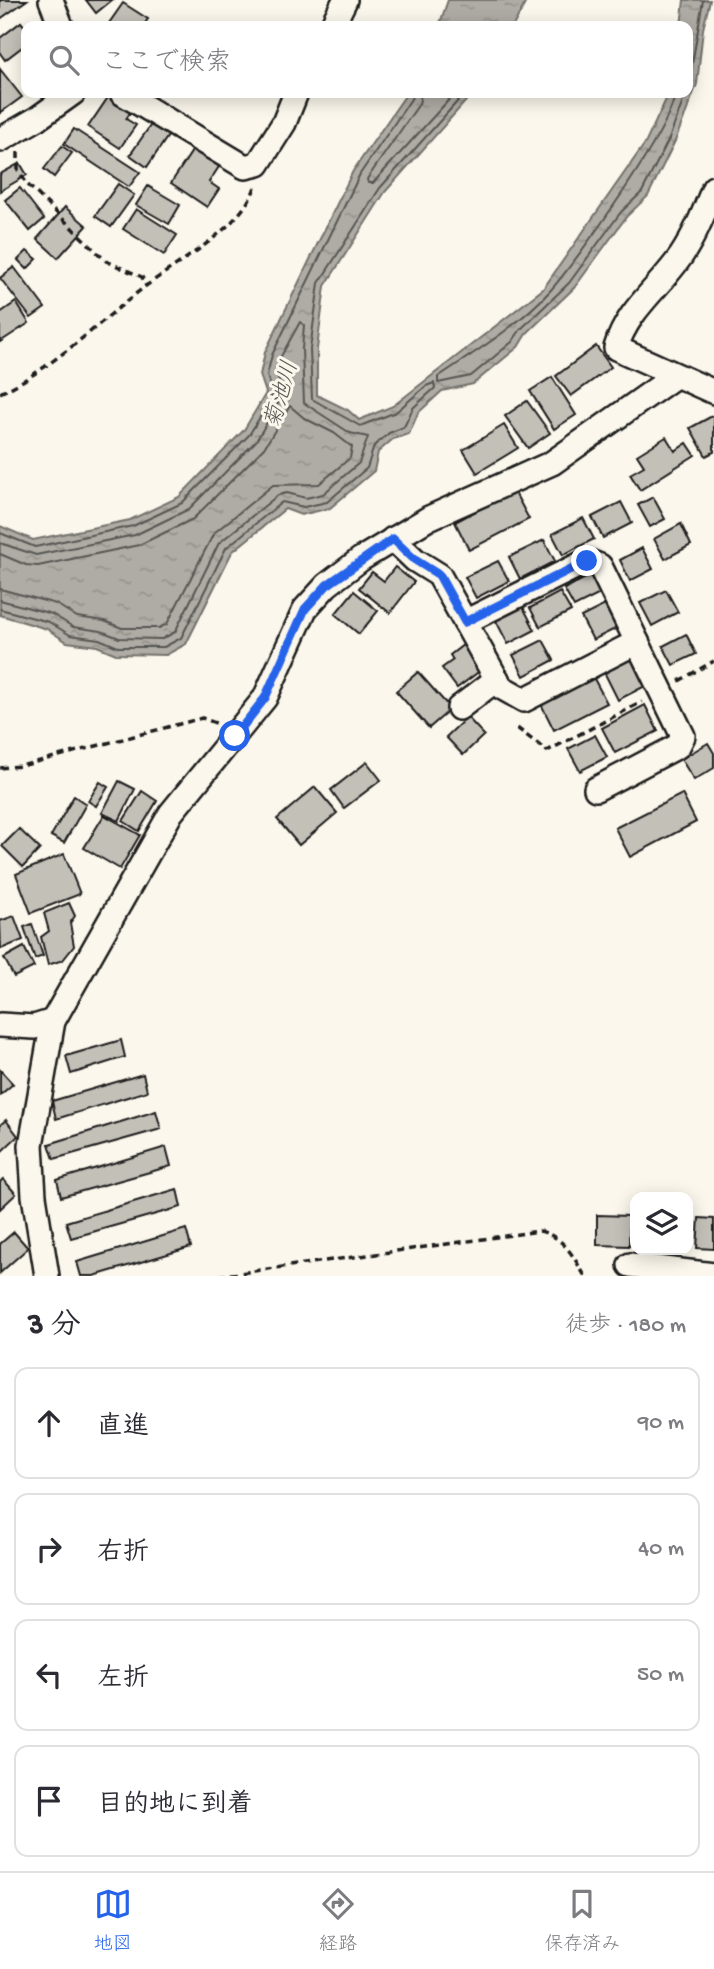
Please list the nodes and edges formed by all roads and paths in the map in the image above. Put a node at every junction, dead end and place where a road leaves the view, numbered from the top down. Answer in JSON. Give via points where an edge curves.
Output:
{"nodes":[{"id":1,"x":345,"y":0,"type":"edge"},
{"id":2,"x":334,"y":21,"type":"edge"},
{"id":3,"x":65,"y":98,"type":"edge"},
{"id":4,"x":130,"y":98,"type":"edge"},
{"id":5,"x":294,"y":98,"type":"edge"},
{"id":6,"x":7,"y":136,"type":"edge"},
{"id":7,"x":258,"y":164,"type":"junction"},
{"id":8,"x":714,"y":188,"type":"edge"},
{"id":9,"x":146,"y":286,"type":"junction"},
{"id":10,"x":675,"y":376,"type":"junction"},
{"id":11,"x":714,"y":392,"type":"edge"},
{"id":12,"x":0,"y":393,"type":"edge"},
{"id":13,"x":393,"y":539,"type":"junction"},
{"id":14,"x":465,"y":622,"type":"junction"},
{"id":15,"x":637,"y":642,"type":"junction"},
{"id":16,"x":714,"y":661,"type":"edge"},
{"id":17,"x":497,"y":679,"type":"junction"},
{"id":18,"x":661,"y":692,"type":"junction"},
{"id":19,"x":459,"y":708,"type":"dead end"},
{"id":20,"x":517,"y":728,"type":"dead end"},
{"id":21,"x":235,"y":736,"type":"junction"},
{"id":22,"x":0,"y":768,"type":"edge"},
{"id":23,"x":596,"y":789,"type":"dead end"},
{"id":24,"x":52,"y":1021,"type":"junction"},
{"id":25,"x":1,"y":1027,"type":"edge"},
{"id":26,"x":630,"y":1265,"type":"dead end"},
{"id":27,"x":714,"y":1275,"type":"edge"},
{"id":28,"x":47,"y":1276,"type":"edge"},
{"id":29,"x":218,"y":1276,"type":"edge"},
{"id":30,"x":585,"y":1276,"type":"edge"}],
"edges":[{"from":1,"to":2,"type":"street"},
{"from":3,"to":6,"type":"street"},
{"from":4,"to":7,"type":"street","via":[[245,167]]},
{"from":5,"to":7,"type":"street"},
{"from":6,"to":9,"type":"path","via":[[18,140],[18,170],[27,184],[106,261],[142,277]]},
{"from":7,"to":9,"type":"path","via":[[255,189],[240,213]]},
{"from":8,"to":10,"type":"street","via":[[698,227],[621,329],[616,348]]},
{"from":9,"to":12,"type":"path","via":[[64,353]]},
{"from":10,"to":11,"type":"street"},
{"from":10,"to":13,"type":"street","via":[[552,463]]},
{"from":13,"to":14,"type":"street","via":[[439,575]]},
{"from":13,"to":21,"type":"street","via":[[327,585],[305,609],[265,698]]},
{"from":14,"to":15,"type":"street","via":[[587,561],[600,565]]},
{"from":14,"to":17,"type":"street"},
{"from":15,"to":17,"type":"street","via":[[524,700],[501,687]]},
{"from":15,"to":18,"type":"street"},
{"from":16,"to":18,"type":"path"},
{"from":17,"to":19,"type":"street"},
{"from":18,"to":20,"type":"path","via":[[547,751]]},
{"from":18,"to":23,"type":"street","via":[[683,736],[678,746]]},
{"from":21,"to":22,"type":"path","via":[[202,718]]},
{"from":21,"to":24,"type":"street","via":[[171,813]]},
{"from":24,"to":25,"type":"street","via":[[34,1027]]},
{"from":24,"to":28,"type":"street","via":[[31,1145]]},
{"from":26,"to":27,"type":"street"},
{"from":29,"to":30,"type":"path","via":[[540,1231],[566,1243]]}]}
